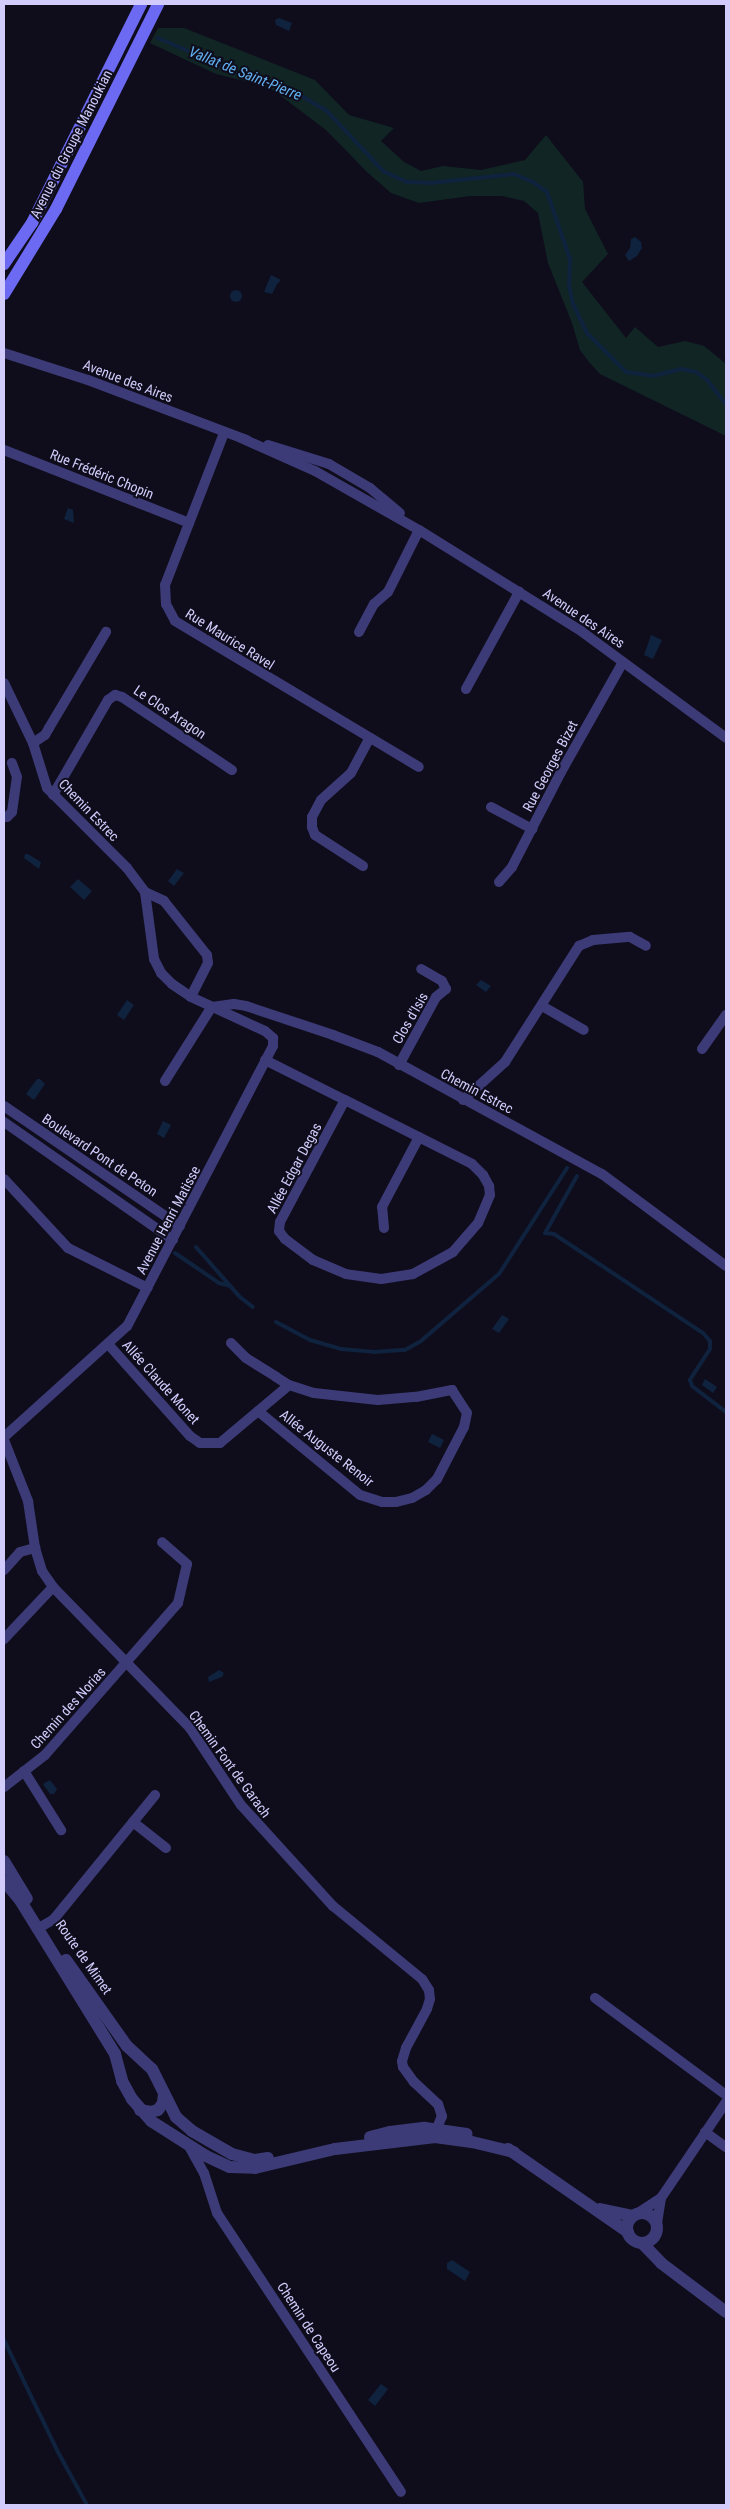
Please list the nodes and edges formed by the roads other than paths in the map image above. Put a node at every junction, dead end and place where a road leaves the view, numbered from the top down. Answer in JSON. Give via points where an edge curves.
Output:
{"nodes":[{"id":1,"x":141,"y":4,"type":"edge"},
{"id":2,"x":158,"y":4,"type":"edge"},
{"id":3,"x":4,"y":264,"type":"edge"},
{"id":4,"x":4,"y":294,"type":"edge"},
{"id":5,"x":4,"y":353,"type":"edge"},
{"id":6,"x":224,"y":433,"type":"junction"},
{"id":7,"x":4,"y":450,"type":"edge"},
{"id":8,"x":190,"y":524,"type":"junction"},
{"id":9,"x":420,"y":530,"type":"junction"},
{"id":10,"x":519,"y":592,"type":"junction"},
{"id":11,"x":106,"y":632,"type":"dead end"},
{"id":12,"x":359,"y":632,"type":"dead end"},
{"id":13,"x":623,"y":662,"type":"junction"},
{"id":14,"x":4,"y":683,"type":"edge"},
{"id":15,"x":466,"y":689,"type":"dead end"},
{"id":16,"x":370,"y":738,"type":"junction"},
{"id":17,"x":726,"y":738,"type":"edge"},
{"id":18,"x":33,"y":743,"type":"junction"},
{"id":19,"x":12,"y":763,"type":"dead end"},
{"id":20,"x":419,"y":767,"type":"dead end"},
{"id":21,"x":232,"y":770,"type":"dead end"},
{"id":22,"x":53,"y":795,"type":"junction"},
{"id":23,"x":491,"y":808,"type":"dead end"},
{"id":24,"x":4,"y":817,"type":"edge"},
{"id":25,"x":532,"y":829,"type":"junction"},
{"id":26,"x":363,"y":866,"type":"dead end"},
{"id":27,"x":498,"y":882,"type":"dead end"},
{"id":28,"x":145,"y":892,"type":"junction"},
{"id":29,"x":646,"y":946,"type":"dead end"},
{"id":30,"x":421,"y":969,"type":"dead end"},
{"id":31,"x":191,"y":996,"type":"junction"},
{"id":32,"x":542,"y":1006,"type":"junction"},
{"id":33,"x":212,"y":1008,"type":"junction"},
{"id":34,"x":726,"y":1015,"type":"edge"},
{"id":35,"x":584,"y":1030,"type":"dead end"},
{"id":36,"x":702,"y":1049,"type":"dead end"},
{"id":37,"x":265,"y":1060,"type":"junction"},
{"id":38,"x":399,"y":1065,"type":"junction"},
{"id":39,"x":165,"y":1081,"type":"dead end"},
{"id":40,"x":345,"y":1100,"type":"junction"},
{"id":41,"x":463,"y":1100,"type":"junction"},
{"id":42,"x":4,"y":1106,"type":"edge"},
{"id":43,"x":4,"y":1122,"type":"edge"},
{"id":44,"x":419,"y":1137,"type":"junction"},
{"id":45,"x":4,"y":1179,"type":"edge"},
{"id":46,"x":180,"y":1226,"type":"junction"},
{"id":47,"x":384,"y":1228,"type":"dead end"},
{"id":48,"x":173,"y":1240,"type":"junction"},
{"id":49,"x":726,"y":1266,"type":"edge"},
{"id":50,"x":148,"y":1288,"type":"junction"},
{"id":51,"x":231,"y":1343,"type":"dead end"},
{"id":52,"x":108,"y":1344,"type":"junction"},
{"id":53,"x":289,"y":1385,"type":"junction"},
{"id":54,"x":258,"y":1412,"type":"junction"},
{"id":55,"x":4,"y":1439,"type":"edge"},
{"id":56,"x":162,"y":1542,"type":"dead end"},
{"id":57,"x":35,"y":1548,"type":"junction"},
{"id":58,"x":4,"y":1570,"type":"edge"},
{"id":59,"x":53,"y":1587,"type":"junction"},
{"id":60,"x":4,"y":1639,"type":"edge"},
{"id":61,"x":126,"y":1663,"type":"junction"},
{"id":62,"x":24,"y":1771,"type":"junction"},
{"id":63,"x":4,"y":1787,"type":"edge"},
{"id":64,"x":155,"y":1795,"type":"dead end"},
{"id":65,"x":133,"y":1822,"type":"junction"},
{"id":66,"x":61,"y":1830,"type":"dead end"},
{"id":67,"x":166,"y":1848,"type":"dead end"},
{"id":68,"x":4,"y":1861,"type":"edge"},
{"id":69,"x":4,"y":1882,"type":"edge"},
{"id":70,"x":40,"y":1927,"type":"junction"},
{"id":71,"x":595,"y":1998,"type":"dead end"},
{"id":72,"x":146,"y":2064,"type":"junction"},
{"id":73,"x":121,"y":2075,"type":"junction"},
{"id":74,"x":164,"y":2094,"type":"junction"},
{"id":75,"x":726,"y":2095,"type":"edge"},
{"id":76,"x":726,"y":2102,"type":"edge"},
{"id":77,"x":140,"y":2110,"type":"junction"},
{"id":78,"x":437,"y":2128,"type":"junction"},
{"id":79,"x":705,"y":2132,"type":"junction"},
{"id":80,"x":202,"y":2138,"type":"junction"},
{"id":81,"x":726,"y":2147,"type":"edge"},
{"id":82,"x":190,"y":2148,"type":"junction"},
{"id":83,"x":335,"y":2149,"type":"junction"},
{"id":84,"x":514,"y":2152,"type":"junction"},
{"id":85,"x":311,"y":2154,"type":"junction"},
{"id":86,"x":206,"y":2156,"type":"junction"},
{"id":87,"x":204,"y":2173,"type":"junction"},
{"id":88,"x":661,"y":2198,"type":"junction"},
{"id":89,"x":593,"y":2207,"type":"junction"},
{"id":90,"x":636,"y":2214,"type":"junction"},
{"id":91,"x":657,"y":2228,"type":"junction"},
{"id":92,"x":628,"y":2232,"type":"junction"},
{"id":93,"x":642,"y":2242,"type":"junction"},
{"id":94,"x":671,"y":2270,"type":"junction"},
{"id":95,"x":726,"y":2312,"type":"edge"},
{"id":96,"x":401,"y":2492,"type":"dead end"}],
"edges":[{"from":1,"to":3,"type":"main road","name":"Avenue du Groupe Manoukian","via":[[32,223]]},
{"from":2,"to":4,"type":"main road","name":"Avenue du Groupe Manoukian","via":[[56,209]]},
{"from":5,"to":6,"type":"street","name":"Avenue des Aires","via":[[88,380]]},
{"from":6,"to":8,"type":"street","name":"Rue Maurice Ravel"},
{"from":6,"to":9,"type":"street","name":"Avenue des Aires","via":[[315,471]]},
{"from":7,"to":8,"type":"street","name":"Rue Frédéric Chopin"},
{"from":8,"to":16,"type":"street","name":"Rue Maurice Ravel","via":[[165,585],[166,604],[175,621]]},
{"from":9,"to":10,"type":"street","name":"Avenue des Aires"},
{"from":9,"to":12,"type":"street","via":[[388,592],[374,604]]},
{"from":10,"to":13,"type":"street","name":"Avenue des Aires"},
{"from":10,"to":15,"type":"street"},
{"from":11,"to":18,"type":"street","via":[[49,728]]},
{"from":13,"to":17,"type":"street","name":"Avenue des Aires"},
{"from":13,"to":25,"type":"street","name":"Rue Georges Bizet"},
{"from":14,"to":18,"type":"street","name":"Chemin Estrec"},
{"from":16,"to":20,"type":"street","name":"Rue Maurice Ravel"},
{"from":16,"to":26,"type":"street","via":[[351,773],[321,800],[312,818],[315,835]]},
{"from":18,"to":22,"type":"street","name":"Chemin Estrec","via":[[47,788]]},
{"from":19,"to":24,"type":"street","via":[[17,777],[12,812]]},
{"from":21,"to":22,"type":"street","name":"Le Clos Aragon","via":[[116,695],[108,700]]},
{"from":22,"to":28,"type":"street","name":"Chemin Estrec","via":[[127,868]]},
{"from":23,"to":25,"type":"street"},
{"from":25,"to":27,"type":"street","name":"Rue Georges Bizet","via":[[512,867]]},
{"from":28,"to":31,"type":"street","name":"Chemin Estrec","via":[[154,959],[172,984]]},
{"from":28,"to":31,"type":"street","name":"Chemin Estrec","via":[[164,902],[207,955],[208,963]]},
{"from":29,"to":32,"type":"street","via":[[630,937],[592,940],[579,946]]},
{"from":30,"to":38,"type":"street","name":"Clos d'Isis","via":[[442,981],[446,989],[436,997]]},
{"from":31,"to":33,"type":"street","name":"Chemin Estrec"},
{"from":32,"to":35,"type":"street"},
{"from":32,"to":41,"type":"street","via":[[505,1062]]},
{"from":33,"to":37,"type":"street","name":"Avenue Henri Matisse","via":[[265,1031],[273,1038],[273,1046]]},
{"from":33,"to":38,"type":"street","name":"Chemin Estrec","via":[[234,1004],[246,1006],[378,1052]]},
{"from":33,"to":39,"type":"street"},
{"from":34,"to":36,"type":"street"},
{"from":37,"to":40,"type":"street","name":"Allée Edgar Degas"},
{"from":37,"to":46,"type":"street","name":"Avenue Henri Matisse"},
{"from":38,"to":41,"type":"street","name":"Chemin Estrec"},
{"from":40,"to":44,"type":"street","name":"Allée Edgar Degas"},
{"from":40,"to":44,"type":"street","name":"Allée Edgar Degas","via":[[280,1222],[280,1231],[285,1239],[313,1260],[363,1278],[397,1277],[434,1264],[467,1238],[486,1206],[489,1186],[472,1164]]},
{"from":41,"to":49,"type":"street","name":"Chemin Estrec","via":[[602,1174]]},
{"from":42,"to":46,"type":"street","name":"Boulevard Pont de Peton"},
{"from":43,"to":48,"type":"street","name":"Boulevard Pont de Peton"},
{"from":44,"to":47,"type":"street","via":[[382,1207]]},
{"from":45,"to":50,"type":"street","via":[[68,1248]]},
{"from":46,"to":48,"type":"street","name":"Avenue Henri Matisse"},
{"from":48,"to":50,"type":"street","name":"Avenue Henri Matisse"},
{"from":50,"to":52,"type":"street","name":"Avenue Henri Matisse","via":[[127,1326]]},
{"from":51,"to":53,"type":"street","via":[[246,1358]]},
{"from":52,"to":54,"type":"street","name":"Allée Claude Monet","via":[[190,1436],[200,1443],[220,1443]]},
{"from":52,"to":55,"type":"street","name":"Avenue Henri Matisse"},
{"from":53,"to":54,"type":"street","name":"Allée Claude Monet"},
{"from":53,"to":54,"type":"street","name":"Allée Auguste Renoir","via":[[314,1393],[378,1400],[452,1390],[467,1413],[467,1420],[445,1466],[426,1490],[412,1498],[382,1502],[360,1495]]},
{"from":55,"to":57,"type":"street","name":"Chemin Font de Garach","via":[[28,1501]]},
{"from":56,"to":61,"type":"street","name":"Chemin des Norias","via":[[187,1564],[180,1598]]},
{"from":57,"to":58,"type":"street","via":[[20,1552]]},
{"from":57,"to":59,"type":"street","name":"Chemin Font de Garach","via":[[42,1571]]},
{"from":59,"to":60,"type":"street"},
{"from":59,"to":61,"type":"street","name":"Chemin Font de Garach"},
{"from":61,"to":62,"type":"street","name":"Chemin des Norias","via":[[45,1755]]},
{"from":61,"to":78,"type":"street","name":"Chemin Font de Garach","via":[[190,1728],[247,1812],[333,1906],[422,1979],[430,1999],[403,2054],[403,2067],[438,2104],[442,2116]]},
{"from":62,"to":63,"type":"street","name":"Chemin des Norias"},
{"from":62,"to":66,"type":"street"},
{"from":64,"to":65,"type":"street"},
{"from":65,"to":67,"type":"street"},
{"from":65,"to":70,"type":"street","via":[[54,1919]]},
{"from":68,"to":70,"type":"street","name":"Route de Mimet"},
{"from":69,"to":70,"type":"street","name":"Route de Mimet"},
{"from":70,"to":72,"type":"street","name":"Route de Mimet","via":[[128,2046]]},
{"from":70,"to":73,"type":"street","name":"Route de Mimet","via":[[115,2054]]},
{"from":71,"to":75,"type":"street"},
{"from":72,"to":73,"type":"street","via":[[130,2063]]},
{"from":72,"to":74,"type":"street","name":"Route de Mimet"},
{"from":73,"to":77,"type":"street","name":"Route de Mimet"},
{"from":74,"to":77,"type":"street","via":[[158,2110]]},
{"from":74,"to":80,"type":"street","name":"Route de Mimet","via":[[176,2117]]},
{"from":76,"to":79,"type":"street"},
{"from":77,"to":82,"type":"street","name":"Route de Mimet"},
{"from":78,"to":83,"type":"street","name":"Route de Mimet","via":[[390,2132]]},
{"from":78,"to":84,"type":"street","name":"Route de Mimet","via":[[485,2138]]},
{"from":79,"to":81,"type":"street"},
{"from":79,"to":88,"type":"street"},
{"from":80,"to":85,"type":"street","name":"Route de Mimet","via":[[232,2154],[255,2160]]},
{"from":80,"to":86,"type":"street","name":"Chemin de Capeou"},
{"from":82,"to":86,"type":"street","name":"Route de Mimet"},
{"from":82,"to":87,"type":"street","name":"Chemin de Capeou"},
{"from":83,"to":84,"type":"street","name":"Route de Mimet","via":[[435,2137]]},
{"from":83,"to":85,"type":"street","name":"Route de Mimet"},
{"from":84,"to":89,"type":"street","name":"Route de Mimet"},
{"from":85,"to":86,"type":"street","name":"Route de Mimet","via":[[247,2168],[230,2167]]},
{"from":86,"to":87,"type":"street","name":"Chemin de Capeou"},
{"from":87,"to":96,"type":"street","name":"Chemin de Capeou","via":[[217,2213]]},
{"from":88,"to":90,"type":"street"},
{"from":88,"to":91,"type":"street"},
{"from":89,"to":90,"type":"street","name":"Route de Mimet"},
{"from":89,"to":92,"type":"street","name":"Route de Mimet"},
{"from":90,"to":91,"type":"street","via":[[651,2215]]},
{"from":90,"to":92,"type":"street","via":[[628,2223]]},
{"from":91,"to":93,"type":"street","via":[[650,2240]]},
{"from":91,"to":94,"type":"street"},
{"from":92,"to":93,"type":"street","via":[[633,2239]]},
{"from":93,"to":94,"type":"street"},
{"from":94,"to":95,"type":"street"}]}
